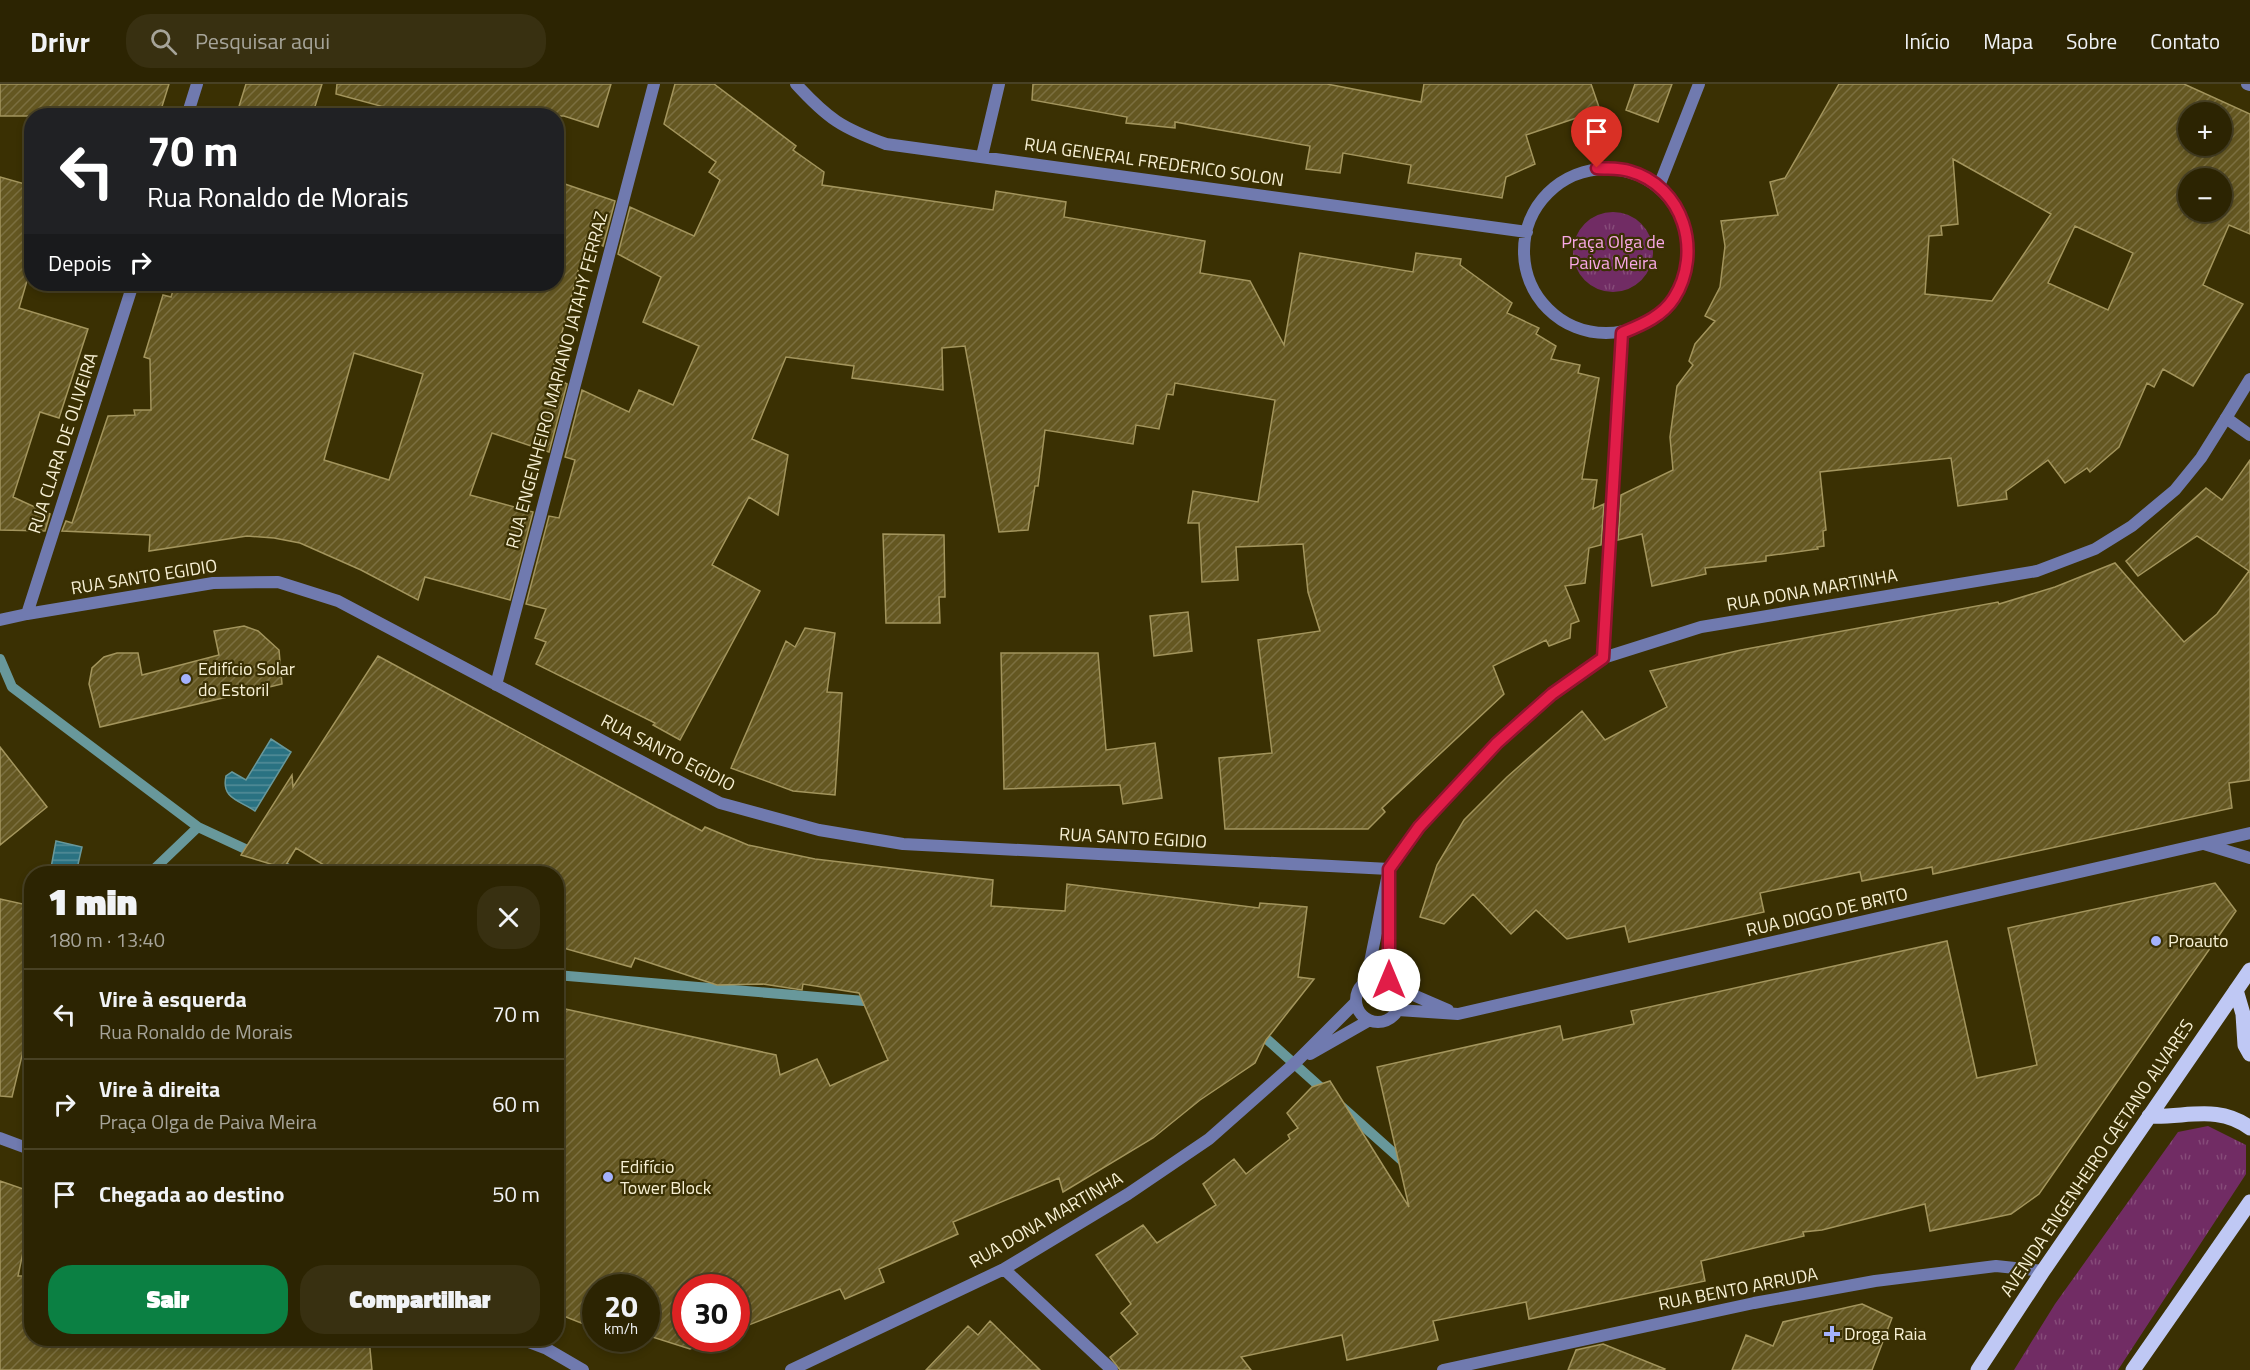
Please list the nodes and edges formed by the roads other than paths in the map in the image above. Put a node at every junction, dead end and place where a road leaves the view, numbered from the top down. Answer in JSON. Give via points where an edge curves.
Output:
{"nodes":[{"id":1,"x":197,"y":84,"type":"edge"},
{"id":2,"x":654,"y":84,"type":"edge"},
{"id":3,"x":796,"y":84,"type":"edge"},
{"id":4,"x":999,"y":84,"type":"edge"},
{"id":5,"x":1699,"y":84,"type":"edge"},
{"id":6,"x":190,"y":108,"type":"edge"},
{"id":7,"x":982,"y":156,"type":"junction"},
{"id":8,"x":1659,"y":186,"type":"junction"},
{"id":9,"x":1527,"y":232,"type":"junction"},
{"id":10,"x":131,"y":291,"type":"edge"},
{"id":11,"x":1622,"y":333,"type":"junction"},
{"id":12,"x":2250,"y":379,"type":"edge"},
{"id":13,"x":2226,"y":418,"type":"junction"},
{"id":14,"x":2250,"y":435,"type":"edge"},
{"id":15,"x":27,"y":614,"type":"junction"},
{"id":16,"x":0,"y":620,"type":"edge"},
{"id":17,"x":1603,"y":658,"type":"junction"},
{"id":18,"x":495,"y":685,"type":"junction"},
{"id":19,"x":2250,"y":833,"type":"edge"},
{"id":20,"x":2203,"y":844,"type":"junction"},
{"id":21,"x":2250,"y":858,"type":"edge"},
{"id":22,"x":1389,"y":869,"type":"junction"},
{"id":23,"x":2250,"y":970,"type":"edge"},
{"id":24,"x":1366,"y":982,"type":"junction"},
{"id":25,"x":1393,"y":984,"type":"junction"},
{"id":26,"x":2236,"y":990,"type":"junction"},
{"id":27,"x":1356,"y":1002,"type":"junction"},
{"id":28,"x":1398,"y":1010,"type":"junction"},
{"id":29,"x":1458,"y":1014,"type":"junction"},
{"id":30,"x":1368,"y":1021,"type":"junction"},
{"id":31,"x":2250,"y":1054,"type":"edge"},
{"id":32,"x":1296,"y":1062,"type":"junction"},
{"id":33,"x":2149,"y":1116,"type":"junction"},
{"id":34,"x":2250,"y":1128,"type":"edge"},
{"id":35,"x":0,"y":1138,"type":"edge"},
{"id":36,"x":24,"y":1147,"type":"edge"},
{"id":37,"x":2250,"y":1202,"type":"edge"},
{"id":38,"x":1004,"y":1269,"type":"junction"},
{"id":39,"x":2043,"y":1271,"type":"junction"},
{"id":40,"x":539,"y":1346,"type":"edge"},
{"id":41,"x":583,"y":1370,"type":"edge"},
{"id":42,"x":790,"y":1370,"type":"edge"},
{"id":43,"x":1112,"y":1370,"type":"edge"},
{"id":44,"x":1443,"y":1370,"type":"edge"},
{"id":45,"x":1978,"y":1370,"type":"edge"},
{"id":46,"x":2133,"y":1370,"type":"edge"}],
"edges":[{"from":1,"to":6,"type":"street"},
{"from":2,"to":18,"type":"street","name":"RUA ENGENHEIRO MARIANO JATAHY FERRAZ"},
{"from":3,"to":7,"type":"street","name":"RUA GENERAL FREDERICO SOLON","via":[[823,113],[852,131],[886,144]]},
{"from":4,"to":7,"type":"street"},
{"from":5,"to":8,"type":"street"},
{"from":7,"to":9,"type":"street","name":"RUA GENERAL FREDERICO SOLON"},
{"from":8,"to":9,"type":"street","via":[[1629,171],[1597,168],[1566,178],[1542,199]]},
{"from":8,"to":11,"type":"street","via":[[1679,210],[1689,239],[1687,271],[1673,300],[1651,321]]},
{"from":9,"to":11,"type":"street","via":[[1523,256],[1529,283],[1545,307],[1567,325],[1593,333]]},
{"from":10,"to":15,"type":"street","name":"RUA CLARA DE OLIVEIRA"},
{"from":11,"to":17,"type":"street"},
{"from":12,"to":13,"type":"street","name":"RUA DONA MARTINHA"},
{"from":13,"to":14,"type":"street"},
{"from":13,"to":17,"type":"street","name":"RUA DONA MARTINHA","via":[[2175,490],[2132,526],[2086,552],[2037,571],[1701,627]]},
{"from":15,"to":16,"type":"street","name":"RUA SANTO EGIDIO"},
{"from":15,"to":18,"type":"street","name":"RUA SANTO EGIDIO","via":[[213,583],[278,582],[338,601]]},
{"from":17,"to":22,"type":"street","name":"RUA DONA MARTINHA","via":[[1552,694],[1497,743],[1419,827]]},
{"from":18,"to":22,"type":"street","name":"RUA SANTO EGIDIO","via":[[720,803],[819,830],[903,844]]},
{"from":19,"to":20,"type":"street","name":"RUA DIOGO DE BRITO"},
{"from":20,"to":21,"type":"street","name":"RUA DIOGO DE BRITO"},
{"from":20,"to":29,"type":"street","name":"RUA DIOGO DE BRITO"},
{"from":22,"to":24,"type":"street","name":"RUA DONA MARTINHA"},
{"from":22,"to":25,"type":"street"},
{"from":23,"to":26,"type":"main road","name":"AVENIDA ENGENHEIRO CAETANO ALVARES"},
{"from":24,"to":25,"type":"street","via":[[1377,978]]},
{"from":24,"to":27,"type":"street","via":[[1358,991]]},
{"from":25,"to":28,"type":"street","via":[[1400,999]]},
{"from":25,"to":29,"type":"street"},
{"from":26,"to":31,"type":"main road"},
{"from":26,"to":33,"type":"main road","name":"AVENIDA ENGENHEIRO CAETANO ALVARES"},
{"from":27,"to":30,"type":"street"},
{"from":27,"to":32,"type":"street","name":"RUA DONA MARTINHA"},
{"from":28,"to":29,"type":"street","name":"RUA DIOGO DE BRITO"},
{"from":28,"to":30,"type":"street","via":[[1391,1019],[1380,1023]]},
{"from":30,"to":32,"type":"street","name":"RUA DONA MARTINHA"},
{"from":32,"to":38,"type":"street","name":"RUA DONA MARTINHA","via":[[1209,1139],[1128,1194]]},
{"from":33,"to":34,"type":"main road","via":[[2176,1118],[2198,1112],[2214,1113]]},
{"from":33,"to":39,"type":"main road","name":"AVENIDA ENGENHEIRO CAETANO ALVARES"},
{"from":35,"to":36,"type":"street"},
{"from":37,"to":46,"type":"main road"},
{"from":38,"to":42,"type":"street","name":"RUA DONA MARTINHA"},
{"from":38,"to":43,"type":"street"},
{"from":39,"to":44,"type":"street","name":"RUA BENTO ARRUDA","via":[[1996,1266],[1875,1281]]},
{"from":39,"to":45,"type":"main road","name":"AVENIDA ENGENHEIRO CAETANO ALVARES"},
{"from":40,"to":41,"type":"street"}]}
